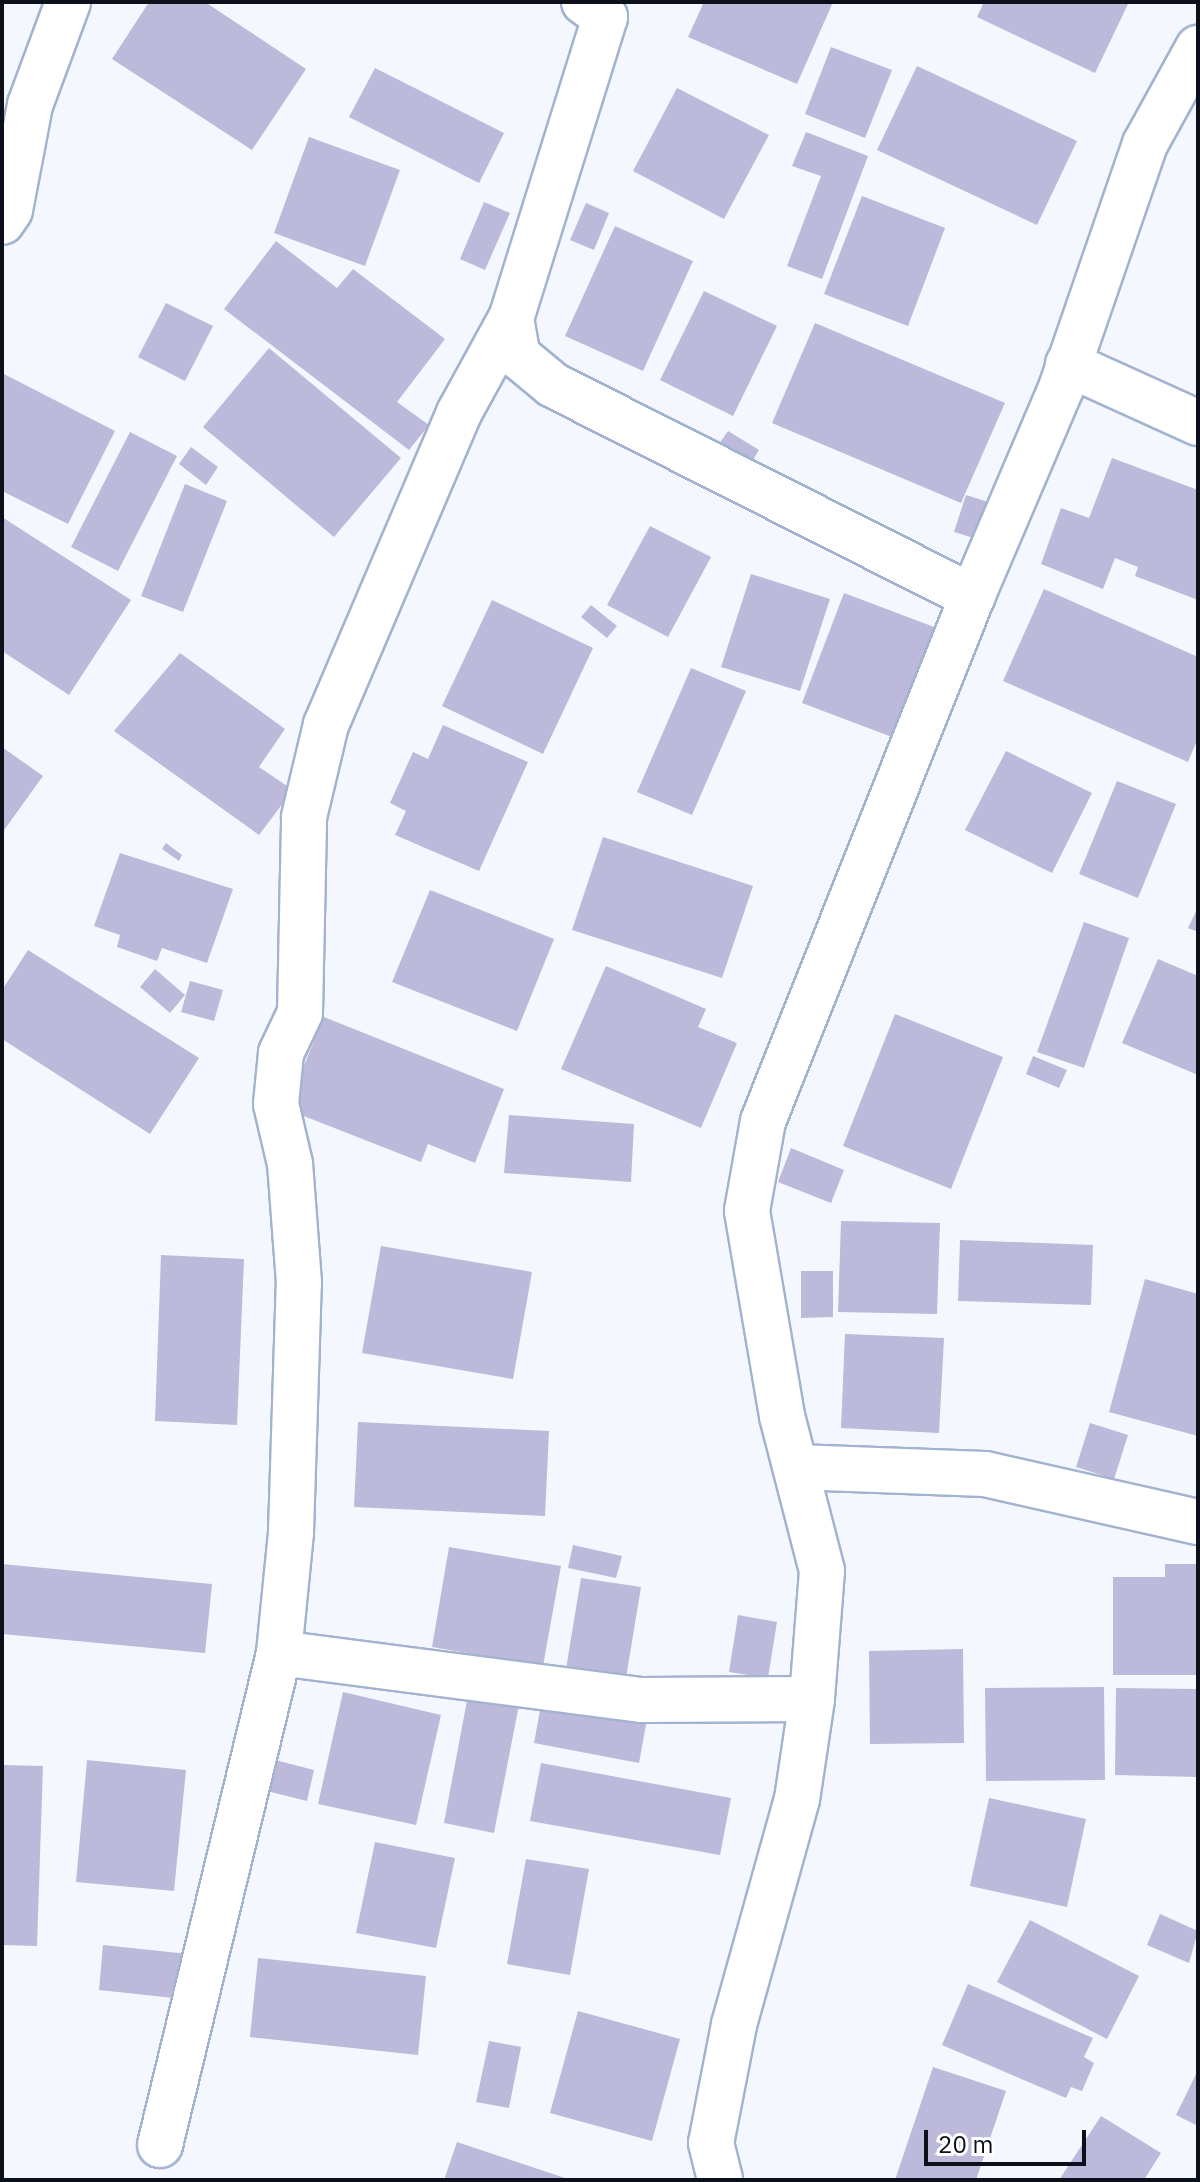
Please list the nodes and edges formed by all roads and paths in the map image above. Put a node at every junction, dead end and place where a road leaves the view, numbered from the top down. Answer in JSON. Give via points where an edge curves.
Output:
{"nodes":[{"id":1,"x":68,"y":2,"type":"edge"},
{"id":2,"x":600,"y":7,"type":"edge"},
{"id":3,"x":1198,"y":48,"type":"edge"},
{"id":4,"x":2,"y":222,"type":"edge"},
{"id":5,"x":511,"y":318,"type":"junction"},
{"id":6,"x":1068,"y":364,"type":"junction"},
{"id":7,"x":1198,"y":423,"type":"edge"},
{"id":8,"x":972,"y":597,"type":"junction"},
{"id":9,"x":796,"y":1467,"type":"junction"},
{"id":10,"x":1198,"y":1522,"type":"edge"},
{"id":11,"x":279,"y":1653,"type":"junction"},
{"id":12,"x":812,"y":1699,"type":"junction"},
{"id":13,"x":160,"y":2145,"type":"dead end"},
{"id":14,"x":720,"y":2180,"type":"edge"}],
"edges":[{"from":1,"to":4,"type":"street","via":[[30,105],[10,210]]},
{"from":2,"to":5,"type":"street"},
{"from":3,"to":6,"type":"street","via":[[1145,144]]},
{"from":5,"to":8,"type":"street","via":[[518,356],[553,385]]},
{"from":5,"to":11,"type":"street","via":[[459,413],[326,725],[304,817],[300,1013],[281,1053],[276,1104],[290,1164],[299,1283],[291,1532]]},
{"from":6,"to":7,"type":"street"},
{"from":6,"to":8,"type":"street"},
{"from":8,"to":9,"type":"street","via":[[763,1121],[747,1211]]},
{"from":9,"to":10,"type":"street","via":[[985,1474]]},
{"from":9,"to":12,"type":"street","via":[[822,1571]]},
{"from":11,"to":12,"type":"street","via":[[641,1700]]},
{"from":11,"to":13,"type":"street"},
{"from":12,"to":14,"type":"street","via":[[797,1799],[734,2025],[713,2129]]}]}
